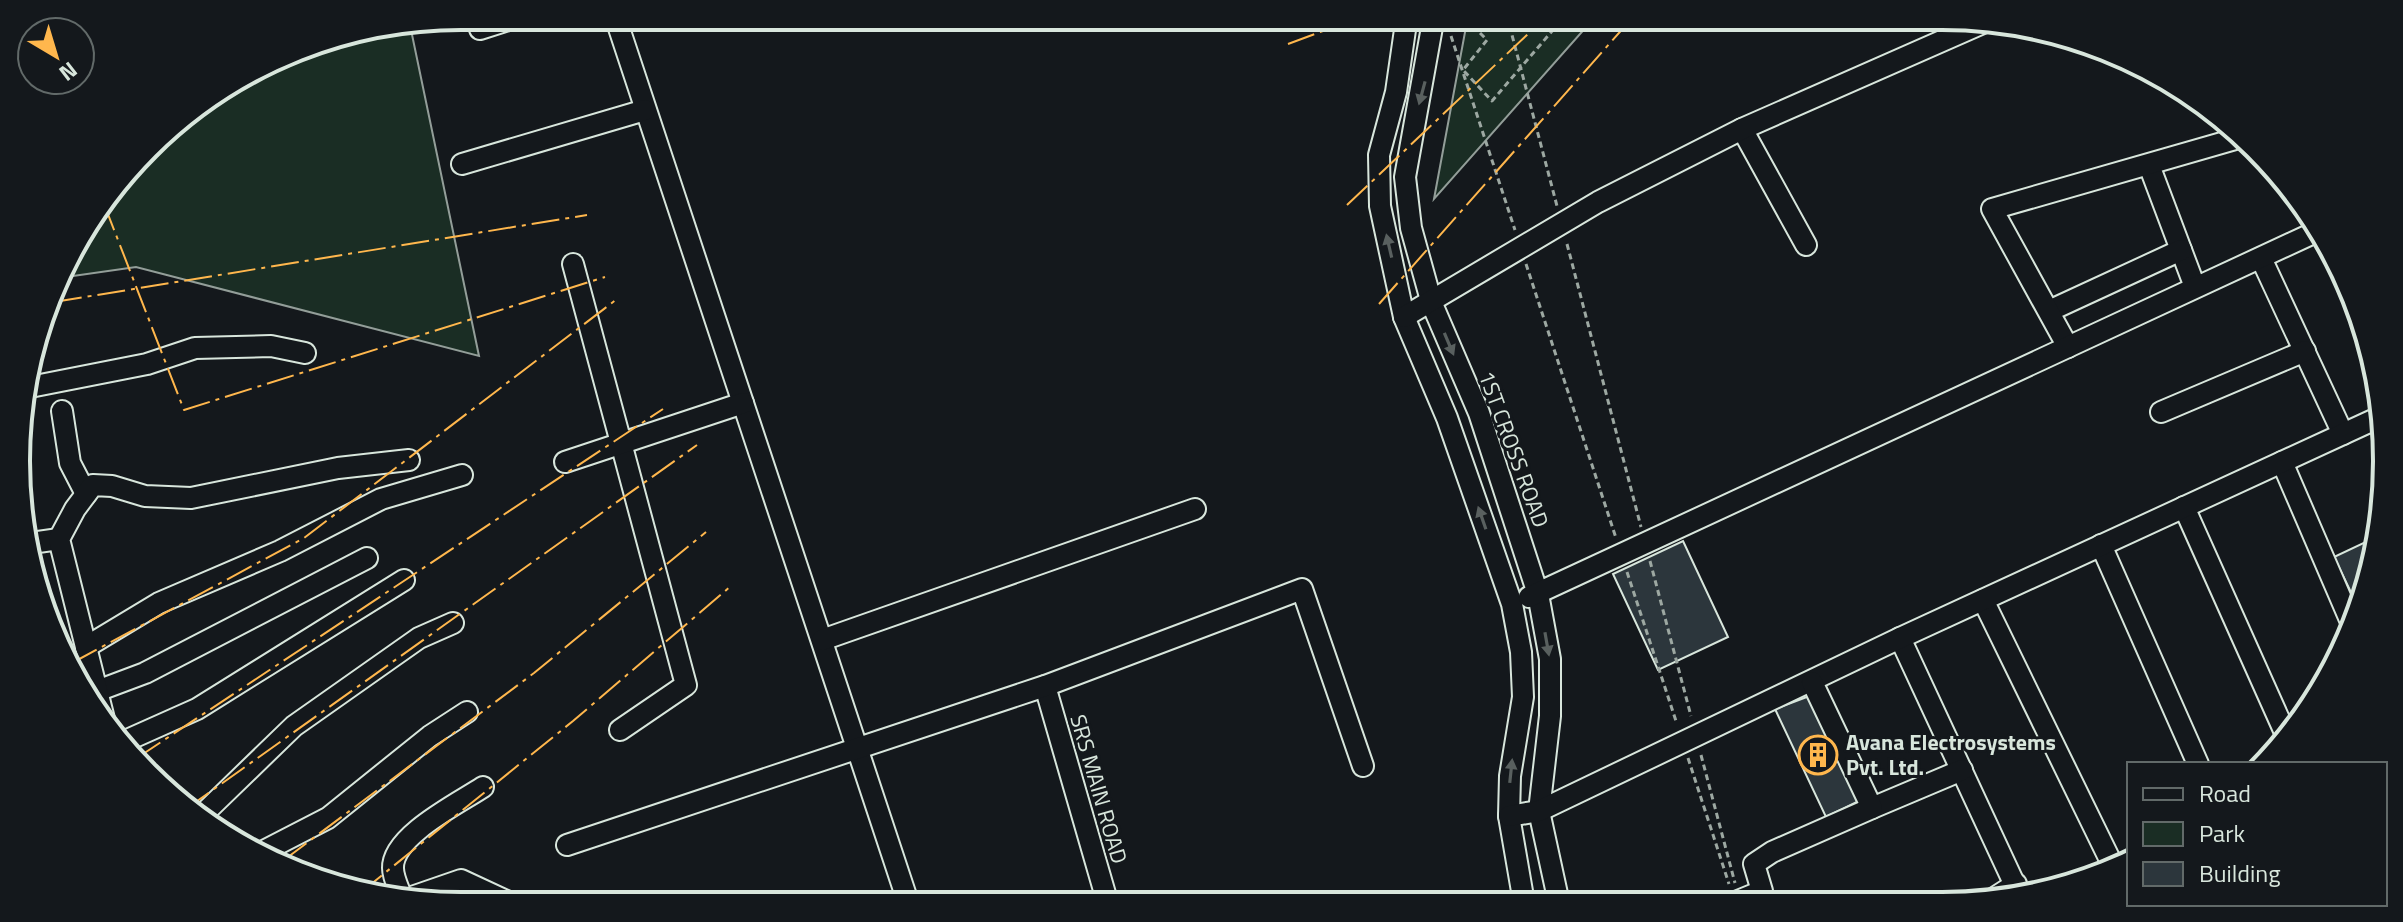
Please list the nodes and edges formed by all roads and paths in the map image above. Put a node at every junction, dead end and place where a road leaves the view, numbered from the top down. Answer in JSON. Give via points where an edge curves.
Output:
{"nodes":[{"id":1,"x":619,"y":30,"type":"edge"},
{"id":2,"x":1405,"y":30,"type":"edge"},
{"id":3,"x":1431,"y":30,"type":"edge"},
{"id":4,"x":1477,"y":30,"type":"edge"},
{"id":5,"x":1511,"y":30,"type":"edge"},
{"id":6,"x":1553,"y":30,"type":"edge"},
{"id":7,"x":1449,"y":31,"type":"dead end"},
{"id":8,"x":1965,"y":31,"type":"edge"},
{"id":9,"x":645,"y":110,"type":"junction"},
{"id":10,"x":1742,"y":129,"type":"junction"},
{"id":11,"x":2230,"y":141,"type":"edge"},
{"id":12,"x":462,"y":164,"type":"dead end"},
{"id":13,"x":2149,"y":165,"type":"junction"},
{"id":14,"x":1559,"y":215,"type":"dead end"},
{"id":15,"x":1563,"y":230,"type":"dead end"},
{"id":16,"x":2308,"y":235,"type":"edge"},
{"id":17,"x":1518,"y":241,"type":"dead end"},
{"id":18,"x":1806,"y":245,"type":"dead end"},
{"id":19,"x":2181,"y":250,"type":"junction"},
{"id":20,"x":1523,"y":256,"type":"dead end"},
{"id":21,"x":2261,"y":258,"type":"junction"},
{"id":22,"x":573,"y":264,"type":"dead end"},
{"id":23,"x":2195,"y":287,"type":"junction"},
{"id":24,"x":1432,"y":304,"type":"junction"},
{"id":25,"x":2049,"y":311,"type":"junction"},
{"id":26,"x":1404,"y":317,"type":"junction"},
{"id":27,"x":2068,"y":347,"type":"junction"},
{"id":28,"x":2305,"y":351,"type":"junction"},
{"id":29,"x":305,"y":353,"type":"dead end"},
{"id":30,"x":37,"y":386,"type":"edge"},
{"id":31,"x":743,"y":403,"type":"junction"},
{"id":32,"x":62,"y":411,"type":"dead end"},
{"id":33,"x":2161,"y":412,"type":"dead end"},
{"id":34,"x":2371,"y":427,"type":"edge"},
{"id":35,"x":2343,"y":434,"type":"junction"},
{"id":36,"x":621,"y":443,"type":"junction"},
{"id":37,"x":409,"y":460,"type":"dead end"},
{"id":38,"x":565,"y":462,"type":"dead end"},
{"id":39,"x":2282,"y":462,"type":"junction"},
{"id":40,"x":462,"y":475,"type":"dead end"},
{"id":41,"x":86,"y":494,"type":"junction"},
{"id":42,"x":2184,"y":507,"type":"junction"},
{"id":43,"x":1195,"y":509,"type":"dead end"},
{"id":44,"x":1644,"y":536,"type":"dead end"},
{"id":45,"x":59,"y":539,"type":"junction"},
{"id":46,"x":38,"y":542,"type":"edge"},
{"id":47,"x":1617,"y":542,"type":"dead end"},
{"id":48,"x":2101,"y":545,"type":"junction"},
{"id":49,"x":1648,"y":551,"type":"dead end"},
{"id":50,"x":367,"y":558,"type":"dead end"},
{"id":51,"x":1627,"y":572,"type":"dead end"},
{"id":52,"x":404,"y":580,"type":"dead end"},
{"id":53,"x":1538,"y":594,"type":"junction"},
{"id":54,"x":1983,"y":600,"type":"junction"},
{"id":55,"x":1512,"y":604,"type":"junction"},
{"id":56,"x":2346,"y":610,"type":"edge"},
{"id":57,"x":453,"y":623,"type":"dead end"},
{"id":58,"x":1900,"y":638,"type":"junction"},
{"id":59,"x":822,"y":640,"type":"junction"},
{"id":60,"x":86,"y":647,"type":"junction"},
{"id":61,"x":1812,"y":682,"type":"junction"},
{"id":62,"x":1045,"y":686,"type":"junction"},
{"id":63,"x":97,"y":690,"type":"edge"},
{"id":64,"x":97,"y":691,"type":"edge"},
{"id":65,"x":467,"y":712,"type":"dead end"},
{"id":66,"x":1692,"y":719,"type":"dead end"},
{"id":67,"x":2282,"y":726,"type":"edge"},
{"id":68,"x":620,"y":730,"type":"dead end"},
{"id":69,"x":1681,"y":737,"type":"dead end"},
{"id":70,"x":131,"y":738,"type":"edge"},
{"id":71,"x":858,"y":748,"type":"junction"},
{"id":72,"x":1700,"y":750,"type":"dead end"},
{"id":73,"x":1686,"y":752,"type":"dead end"},
{"id":74,"x":2197,"y":762,"type":"edge"},
{"id":75,"x":1363,"y":766,"type":"dead end"},
{"id":76,"x":1962,"y":770,"type":"junction"},
{"id":77,"x":483,"y":787,"type":"dead end"},
{"id":78,"x":1872,"y":808,"type":"junction"},
{"id":79,"x":208,"y":809,"type":"edge"},
{"id":80,"x":1539,"y":811,"type":"junction"},
{"id":81,"x":1509,"y":816,"type":"junction"},
{"id":82,"x":567,"y":845,"type":"dead end"},
{"id":83,"x":270,"y":848,"type":"edge"},
{"id":84,"x":2109,"y":858,"type":"edge"},
{"id":85,"x":2016,"y":885,"type":"edge"},
{"id":86,"x":400,"y":887,"type":"edge"},
{"id":87,"x":428,"y":890,"type":"edge"},
{"id":88,"x":476,"y":892,"type":"edge"},
{"id":89,"x":902,"y":892,"type":"edge"},
{"id":90,"x":1105,"y":892,"type":"edge"},
{"id":91,"x":1522,"y":892,"type":"edge"},
{"id":92,"x":1557,"y":892,"type":"edge"},
{"id":93,"x":1733,"y":892,"type":"edge"},
{"id":94,"x":1733,"y":892,"type":"edge"},
{"id":95,"x":1748,"y":892,"type":"edge"}],
"edges":[{"from":1,"to":9,"type":"street"},
{"from":26,"to":2,"type":"street","one_way":true,"via":[[1380,206],[1379,155]]},
{"from":3,"to":24,"type":"street","name":"1ST CROSS ROAD","one_way":true,"via":[[1405,177],[1411,228]]},
{"from":4,"to":6,"type":"path","via":[[1487,40],[1463,70],[1492,101]]},
{"from":5,"to":14,"type":"path"},
{"from":7,"to":17,"type":"path"},
{"from":8,"to":10,"type":"street"},
{"from":9,"to":12,"type":"street"},
{"from":9,"to":31,"type":"street"},
{"from":10,"to":18,"type":"street"},
{"from":10,"to":24,"type":"street","via":[[1598,202]]},
{"from":11,"to":13,"type":"street"},
{"from":13,"to":19,"type":"street"},
{"from":13,"to":25,"type":"street","via":[[1992,209]]},
{"from":15,"to":44,"type":"path"},
{"from":16,"to":21,"type":"street"},
{"from":19,"to":23,"type":"street"},
{"from":19,"to":25,"type":"street"},
{"from":20,"to":47,"type":"path"},
{"from":21,"to":23,"type":"street"},
{"from":21,"to":28,"type":"street"},
{"from":22,"to":36,"type":"street"},
{"from":23,"to":27,"type":"street"},
{"from":24,"to":26,"type":"street"},
{"from":24,"to":53,"type":"street","name":"1ST CROSS ROAD","one_way":true,"via":[[1479,413]]},
{"from":25,"to":27,"type":"street"},
{"from":55,"to":26,"type":"street","one_way":true,"via":[[1447,418]]},
{"from":27,"to":53,"type":"street"},
{"from":28,"to":33,"type":"street"},
{"from":28,"to":35,"type":"street"},
{"from":29,"to":30,"type":"street","via":[[271,346],[195,348],[132,368]]},
{"from":31,"to":36,"type":"street"},
{"from":31,"to":59,"type":"street"},
{"from":32,"to":41,"type":"street","via":[[70,463]]},
{"from":34,"to":35,"type":"street"},
{"from":35,"to":39,"type":"street"},
{"from":36,"to":38,"type":"street"},
{"from":36,"to":68,"type":"street","via":[[686,685]]},
{"from":37,"to":41,"type":"street","via":[[338,468],[191,498],[145,496],[93,485]]},
{"from":39,"to":42,"type":"street"},
{"from":39,"to":56,"type":"street"},
{"from":40,"to":60,"type":"street","via":[[381,499],[280,551],[159,603]]},
{"from":41,"to":45,"type":"street"},
{"from":42,"to":48,"type":"street"},
{"from":42,"to":67,"type":"street"},
{"from":43,"to":59,"type":"street"},
{"from":45,"to":46,"type":"street"},
{"from":45,"to":60,"type":"street"},
{"from":48,"to":54,"type":"street"},
{"from":48,"to":74,"type":"street"},
{"from":49,"to":66,"type":"path"},
{"from":50,"to":64,"type":"street","via":[[183,654]]},
{"from":51,"to":69,"type":"path"},
{"from":52,"to":70,"type":"street","via":[[197,709]]},
{"from":53,"to":55,"type":"street"},
{"from":53,"to":80,"type":"street","name":"1ST CROSS ROAD","one_way":true,"via":[[1550,659]]},
{"from":54,"to":58,"type":"street"},
{"from":54,"to":84,"type":"street"},
{"from":81,"to":55,"type":"street","one_way":true,"via":[[1523,697]]},
{"from":57,"to":79,"type":"street","via":[[419,638],[294,726]]},
{"from":58,"to":61,"type":"street"},
{"from":58,"to":76,"type":"street"},
{"from":59,"to":71,"type":"street"},
{"from":60,"to":63,"type":"street"},
{"from":61,"to":78,"type":"street"},
{"from":61,"to":80,"type":"street"},
{"from":62,"to":71,"type":"street"},
{"from":62,"to":75,"type":"street","via":[[1302,589]]},
{"from":62,"to":90,"type":"street","name":"SRS MAIN ROAD"},
{"from":65,"to":83,"type":"street","via":[[328,818]]},
{"from":71,"to":82,"type":"street"},
{"from":71,"to":89,"type":"street"},
{"from":72,"to":93,"type":"path"},
{"from":73,"to":94,"type":"path"},
{"from":76,"to":78,"type":"street"},
{"from":76,"to":85,"type":"street"},
{"from":77,"to":86,"type":"street","via":[[396,850],[393,869]]},
{"from":78,"to":95,"type":"street","via":[[1754,864],[1762,891]]},
{"from":80,"to":81,"type":"street"},
{"from":80,"to":92,"type":"street","name":"1ST CROSS ROAD"},
{"from":81,"to":91,"type":"street"},
{"from":87,"to":88,"type":"street","via":[[461,880]]}]}
